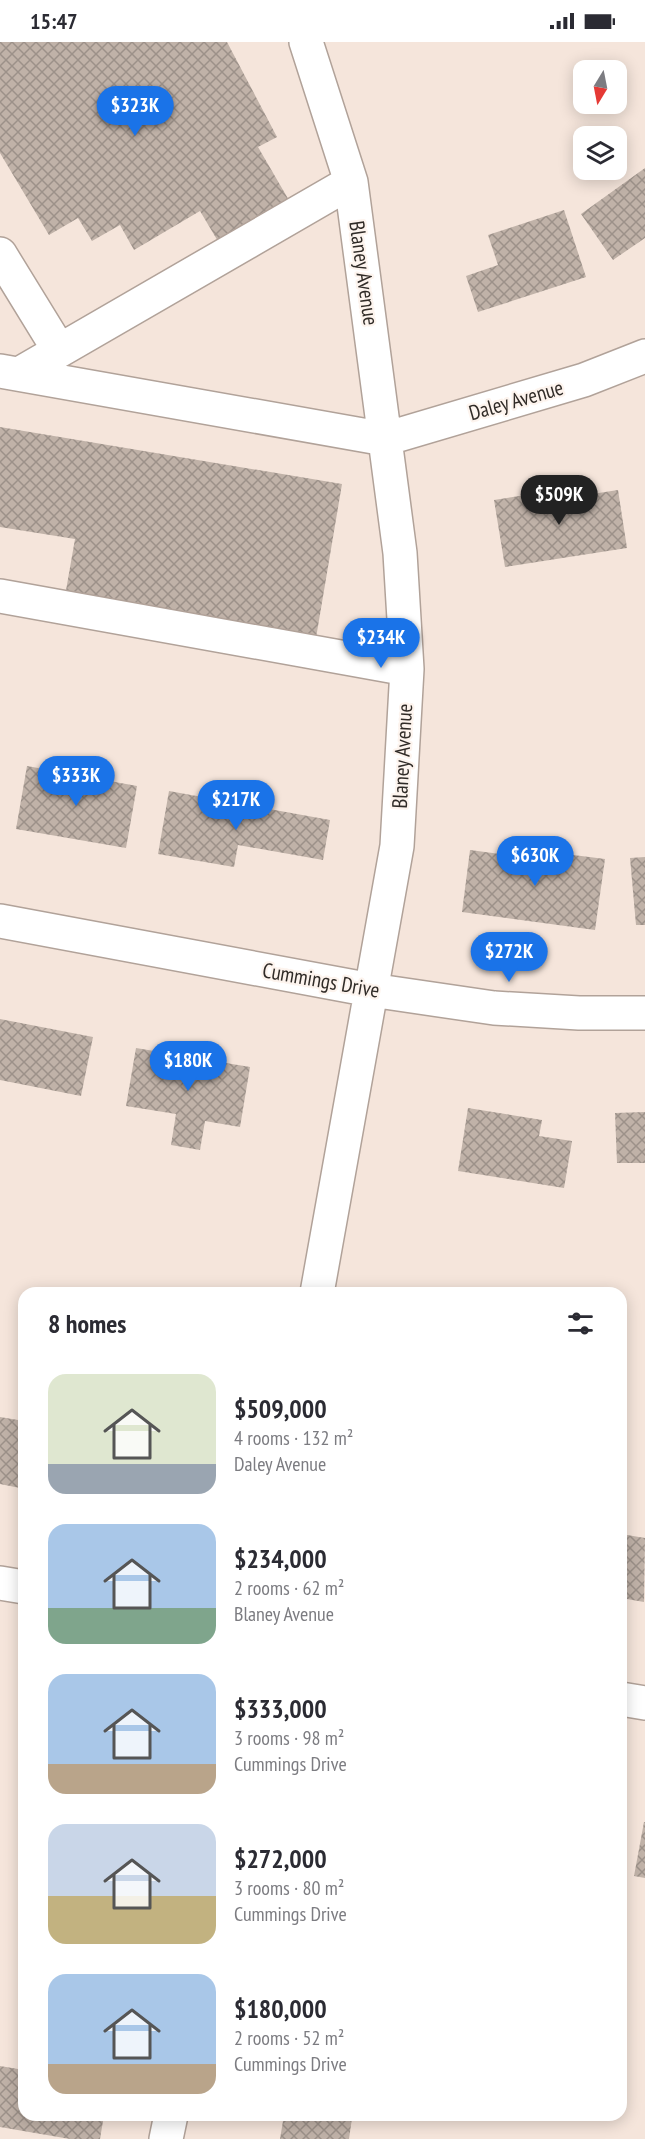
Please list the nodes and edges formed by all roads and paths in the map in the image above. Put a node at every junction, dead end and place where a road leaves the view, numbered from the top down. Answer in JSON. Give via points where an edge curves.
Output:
{"nodes":[{"id":1,"x":306,"y":42,"type":"edge"},
{"id":2,"x":351,"y":182,"type":"junction"},
{"id":3,"x":0,"y":254,"type":"edge"},
{"id":4,"x":59,"y":350,"type":"junction"},
{"id":5,"x":645,"y":356,"type":"edge"},
{"id":6,"x":9,"y":372,"type":"edge"},
{"id":7,"x":385,"y":439,"type":"junction"},
{"id":8,"x":0,"y":596,"type":"edge"},
{"id":9,"x":407,"y":669,"type":"junction"},
{"id":10,"x":0,"y":921,"type":"edge"},
{"id":11,"x":371,"y":990,"type":"junction"},
{"id":12,"x":645,"y":1013,"type":"edge"},
{"id":13,"x":318,"y":1287,"type":"edge"},
{"id":14,"x":0,"y":1582,"type":"edge"},
{"id":15,"x":18,"y":1586,"type":"edge"},
{"id":16,"x":627,"y":1700,"type":"edge"},
{"id":17,"x":645,"y":1703,"type":"edge"},
{"id":18,"x":170,"y":2121,"type":"edge"},
{"id":19,"x":166,"y":2139,"type":"edge"}],
"edges":[{"from":1,"to":2,"type":"street","name":"Blaney Avenue"},
{"from":2,"to":4,"type":"street"},
{"from":2,"to":7,"type":"street","name":"Blaney Avenue"},
{"from":3,"to":4,"type":"street"},
{"from":4,"to":6,"type":"street"},
{"from":5,"to":7,"type":"street","name":"Daley Avenue","via":[[584,380]]},
{"from":6,"to":7,"type":"street"},
{"from":7,"to":9,"type":"street","name":"Blaney Avenue","via":[[400,553]]},
{"from":8,"to":9,"type":"street"},
{"from":9,"to":11,"type":"street","name":"Blaney Avenue","via":[[397,846]]},
{"from":10,"to":11,"type":"street","name":"Cummings Drive"},
{"from":11,"to":12,"type":"street","name":"Cummings Drive","via":[[494,1008]]},
{"from":11,"to":13,"type":"street","name":"Blaney Avenue"},
{"from":14,"to":15,"type":"street"},
{"from":16,"to":17,"type":"street"},
{"from":18,"to":19,"type":"street"}]}
